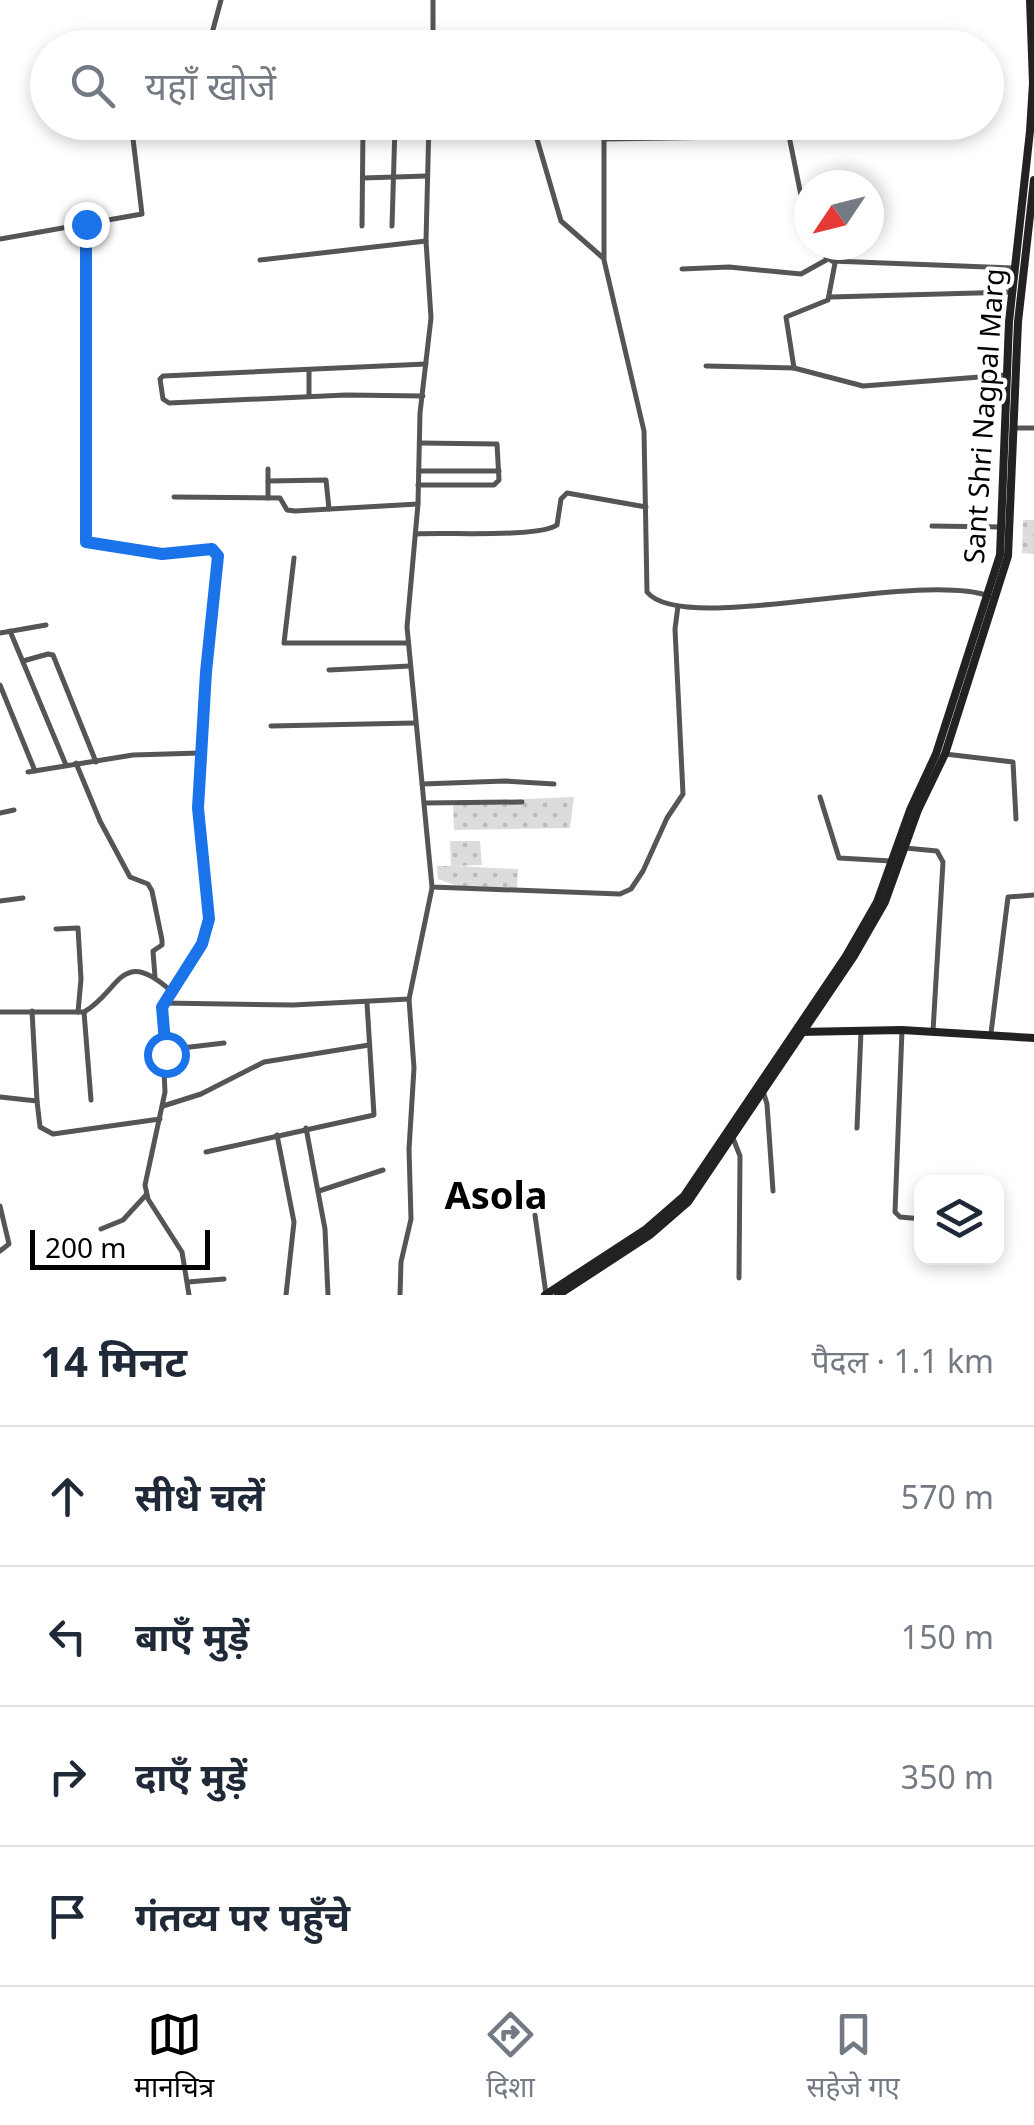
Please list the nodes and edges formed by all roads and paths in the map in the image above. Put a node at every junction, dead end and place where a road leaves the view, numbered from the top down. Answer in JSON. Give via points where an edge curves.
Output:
{"nodes":[{"id":1,"x":221,"y":0,"type":"edge"},
{"id":2,"x":433,"y":0,"type":"edge"},
{"id":3,"x":1030,"y":0,"type":"edge"},
{"id":4,"x":213,"y":30,"type":"edge"},
{"id":5,"x":433,"y":30,"type":"edge"},
{"id":6,"x":133,"y":140,"type":"edge"},
{"id":7,"x":364,"y":140,"type":"edge"},
{"id":8,"x":394,"y":140,"type":"edge"},
{"id":9,"x":428,"y":140,"type":"edge"},
{"id":10,"x":537,"y":140,"type":"edge"},
{"id":11,"x":606,"y":140,"type":"edge"},
{"id":12,"x":791,"y":140,"type":"edge"},
{"id":13,"x":797,"y":170,"type":"edge"},
{"id":14,"x":427,"y":176,"type":"junction"},
{"id":15,"x":393,"y":177,"type":"junction"},
{"id":16,"x":362,"y":178,"type":"junction"},
{"id":17,"x":1034,"y":180,"type":"edge"},
{"id":18,"x":1034,"y":188,"type":"edge"},
{"id":19,"x":1032,"y":217,"type":"edge"},
{"id":20,"x":86,"y":224,"type":"junction"},
{"id":21,"x":362,"y":226,"type":"dead end"},
{"id":22,"x":392,"y":226,"type":"dead end"},
{"id":23,"x":0,"y":239,"type":"edge"},
{"id":24,"x":426,"y":241,"type":"junction"},
{"id":25,"x":260,"y":260,"type":"dead end"},
{"id":26,"x":604,"y":260,"type":"junction"},
{"id":27,"x":832,"y":260,"type":"junction"},
{"id":28,"x":1016,"y":268,"type":"junction"},
{"id":29,"x":682,"y":270,"type":"dead end"},
{"id":30,"x":1013,"y":292,"type":"junction"},
{"id":31,"x":831,"y":297,"type":"junction"},
{"id":32,"x":426,"y":364,"type":"junction"},
{"id":33,"x":706,"y":366,"type":"dead end"},
{"id":34,"x":794,"y":368,"type":"junction"},
{"id":35,"x":308,"y":370,"type":"junction"},
{"id":36,"x":1006,"y":375,"type":"junction"},
{"id":37,"x":309,"y":396,"type":"junction"},
{"id":38,"x":423,"y":396,"type":"junction"},
{"id":39,"x":1034,"y":428,"type":"edge"},
{"id":40,"x":1010,"y":433,"type":"junction"},
{"id":41,"x":419,"y":443,"type":"junction"},
{"id":42,"x":268,"y":469,"type":"dead end"},
{"id":43,"x":419,"y":471,"type":"junction"},
{"id":44,"x":499,"y":472,"type":"junction"},
{"id":45,"x":268,"y":480,"type":"junction"},
{"id":46,"x":418,"y":485,"type":"junction"},
{"id":47,"x":174,"y":497,"type":"dead end"},
{"id":48,"x":268,"y":498,"type":"junction"},
{"id":49,"x":418,"y":504,"type":"junction"},
{"id":50,"x":646,"y":507,"type":"junction"},
{"id":51,"x":329,"y":509,"type":"junction"},
{"id":52,"x":932,"y":526,"type":"dead end"},
{"id":53,"x":1002,"y":527,"type":"junction"},
{"id":54,"x":416,"y":534,"type":"junction"},
{"id":55,"x":294,"y":558,"type":"dead end"},
{"id":56,"x":992,"y":597,"type":"junction"},
{"id":57,"x":678,"y":606,"type":"junction"},
{"id":58,"x":46,"y":625,"type":"dead end"},
{"id":59,"x":10,"y":631,"type":"junction"},
{"id":60,"x":0,"y":633,"type":"edge"},
{"id":61,"x":407,"y":643,"type":"junction"},
{"id":62,"x":22,"y":661,"type":"junction"},
{"id":63,"x":410,"y":666,"type":"junction"},
{"id":64,"x":329,"y":670,"type":"dead end"},
{"id":65,"x":0,"y":685,"type":"edge"},
{"id":66,"x":414,"y":723,"type":"junction"},
{"id":67,"x":270,"y":726,"type":"dead end"},
{"id":68,"x":200,"y":753,"type":"junction"},
{"id":69,"x":944,"y":754,"type":"junction"},
{"id":70,"x":96,"y":762,"type":"junction"},
{"id":71,"x":66,"y":764,"type":"junction"},
{"id":72,"x":76,"y":764,"type":"junction"},
{"id":73,"x":422,"y":784,"type":"junction"},
{"id":74,"x":554,"y":784,"type":"dead end"},
{"id":75,"x":820,"y":796,"type":"dead end"},
{"id":76,"x":522,"y":802,"type":"dead end"},
{"id":77,"x":425,"y":803,"type":"junction"},
{"id":78,"x":14,"y":810,"type":"dead end"},
{"id":79,"x":0,"y":813,"type":"edge"},
{"id":80,"x":1016,"y":819,"type":"dead end"},
{"id":81,"x":905,"y":848,"type":"junction"},
{"id":82,"x":895,"y":862,"type":"junction"},
{"id":83,"x":432,"y":887,"type":"junction"},
{"id":84,"x":1034,"y":894,"type":"edge"},
{"id":85,"x":23,"y":898,"type":"dead end"},
{"id":86,"x":0,"y":901,"type":"edge"},
{"id":87,"x":56,"y":929,"type":"dead end"},
{"id":88,"x":155,"y":977,"type":"junction"},
{"id":89,"x":171,"y":991,"type":"junction"},
{"id":90,"x":409,"y":999,"type":"junction"},
{"id":91,"x":367,"y":1002,"type":"junction"},
{"id":92,"x":163,"y":1003,"type":"junction"},
{"id":93,"x":32,"y":1010,"type":"junction"},
{"id":94,"x":0,"y":1012,"type":"edge"},
{"id":95,"x":81,"y":1012,"type":"junction"},
{"id":96,"x":902,"y":1030,"type":"junction"},
{"id":97,"x":861,"y":1031,"type":"junction"},
{"id":98,"x":934,"y":1031,"type":"junction"},
{"id":99,"x":798,"y":1032,"type":"junction"},
{"id":100,"x":991,"y":1033,"type":"junction"},
{"id":101,"x":1034,"y":1038,"type":"edge"},
{"id":102,"x":224,"y":1043,"type":"dead end"},
{"id":103,"x":370,"y":1045,"type":"junction"},
{"id":104,"x":165,"y":1050,"type":"junction"},
{"id":105,"x":763,"y":1091,"type":"junction"},
{"id":106,"x":0,"y":1097,"type":"edge"},
{"id":107,"x":37,"y":1100,"type":"junction"},
{"id":108,"x":92,"y":1100,"type":"dead end"},
{"id":109,"x":163,"y":1106,"type":"junction"},
{"id":110,"x":160,"y":1119,"type":"junction"},
{"id":111,"x":306,"y":1128,"type":"junction"},
{"id":112,"x":857,"y":1128,"type":"dead end"},
{"id":113,"x":276,"y":1134,"type":"junction"},
{"id":114,"x":732,"y":1137,"type":"junction"},
{"id":115,"x":206,"y":1152,"type":"dead end"},
{"id":116,"x":383,"y":1170,"type":"dead end"},
{"id":117,"x":773,"y":1191,"type":"dead end"},
{"id":118,"x":319,"y":1192,"type":"junction"},
{"id":119,"x":146,"y":1195,"type":"junction"},
{"id":120,"x":0,"y":1206,"type":"edge"},
{"id":121,"x":535,"y":1215,"type":"dead end"},
{"id":122,"x":914,"y":1218,"type":"edge"},
{"id":123,"x":101,"y":1230,"type":"dead end"},
{"id":124,"x":0,"y":1251,"type":"edge"},
{"id":125,"x":739,"y":1278,"type":"dead end"},
{"id":126,"x":224,"y":1279,"type":"dead end"},
{"id":127,"x":188,"y":1282,"type":"junction"},
{"id":128,"x":189,"y":1295,"type":"edge"},
{"id":129,"x":286,"y":1295,"type":"edge"},
{"id":130,"x":328,"y":1295,"type":"edge"},
{"id":131,"x":400,"y":1295,"type":"edge"},
{"id":132,"x":545,"y":1295,"type":"edge"},
{"id":133,"x":558,"y":1295,"type":"edge"}],
"edges":[{"from":1,"to":4,"type":"street"},
{"from":2,"to":5,"type":"street"},
{"from":3,"to":28,"type":"street","name":"Sant Shri Nagpal Marg","via":[[1033,83]]},
{"from":6,"to":20,"type":"street","via":[[144,212]]},
{"from":7,"to":16,"type":"street"},
{"from":8,"to":15,"type":"street"},
{"from":9,"to":14,"type":"street"},
{"from":10,"to":26,"type":"street","via":[[561,221]]},
{"from":11,"to":26,"type":"street"},
{"from":12,"to":13,"type":"street"},
{"from":14,"to":15,"type":"street"},
{"from":14,"to":24,"type":"street"},
{"from":15,"to":16,"type":"street"},
{"from":15,"to":22,"type":"street"},
{"from":16,"to":21,"type":"street"},
{"from":17,"to":18,"type":"street","name":"Sant Shri Nagpal Marg"},
{"from":18,"to":19,"type":"street","name":"Sant Shri Nagpal Marg"},
{"from":19,"to":40,"type":"street","name":"Sant Shri Nagpal Marg"},
{"from":20,"to":23,"type":"street"},
{"from":20,"to":68,"type":"street","via":[[86,542],[145,552],[217,552]]},
{"from":24,"to":25,"type":"street"},
{"from":24,"to":32,"type":"street","via":[[432,308]]},
{"from":26,"to":50,"type":"street","via":[[642,419]]},
{"from":27,"to":28,"type":"street"},
{"from":27,"to":29,"type":"street","via":[[801,274]]},
{"from":27,"to":31,"type":"street"},
{"from":28,"to":30,"type":"street","name":"Sant Shri Nagpal Marg"},
{"from":30,"to":31,"type":"street"},
{"from":30,"to":36,"type":"street","name":"Sant Shri Nagpal Marg"},
{"from":31,"to":34,"type":"street","via":[[786,318]]},
{"from":32,"to":35,"type":"street"},
{"from":32,"to":38,"type":"street"},
{"from":33,"to":34,"type":"street"},
{"from":34,"to":36,"type":"street","via":[[863,386]]},
{"from":35,"to":37,"type":"street"},
{"from":35,"to":37,"type":"street","via":[[160,379],[169,403]]},
{"from":36,"to":40,"type":"street","name":"Sant Shri Nagpal Marg"},
{"from":37,"to":38,"type":"street"},
{"from":38,"to":41,"type":"street"},
{"from":39,"to":40,"type":"street"},
{"from":40,"to":53,"type":"street","name":"Sant Shri Nagpal Marg"},
{"from":40,"to":56,"type":"street","name":"Sant Shri Nagpal Marg","via":[[1008,556]]},
{"from":41,"to":43,"type":"street"},
{"from":41,"to":44,"type":"street","via":[[496,444]]},
{"from":42,"to":45,"type":"street"},
{"from":43,"to":44,"type":"street"},
{"from":43,"to":46,"type":"street"},
{"from":44,"to":46,"type":"street","via":[[494,486]]},
{"from":45,"to":48,"type":"street"},
{"from":45,"to":51,"type":"street","via":[[326,480]]},
{"from":46,"to":49,"type":"street"},
{"from":47,"to":48,"type":"street"},
{"from":48,"to":51,"type":"street","via":[[280,498],[289,510]]},
{"from":49,"to":51,"type":"street"},
{"from":49,"to":54,"type":"street"},
{"from":50,"to":54,"type":"street","via":[[567,493],[551,530]]},
{"from":50,"to":57,"type":"street","via":[[647,592]]},
{"from":52,"to":53,"type":"street"},
{"from":53,"to":56,"type":"street","name":"Sant Shri Nagpal Marg"},
{"from":54,"to":61,"type":"street"},
{"from":55,"to":61,"type":"street","via":[[284,643]]},
{"from":56,"to":57,"type":"street","via":[[922,587],[731,608]]},
{"from":56,"to":69,"type":"street","name":"Sant Shri Nagpal Marg"},
{"from":56,"to":82,"type":"street","name":"Sant Shri Nagpal Marg"},
{"from":57,"to":83,"type":"street","via":[[683,794],[630,889],[620,894]]},
{"from":58,"to":59,"type":"street"},
{"from":59,"to":60,"type":"street"},
{"from":59,"to":62,"type":"street"},
{"from":61,"to":63,"type":"street"},
{"from":62,"to":70,"type":"street","via":[[53,655]]},
{"from":62,"to":71,"type":"street"},
{"from":63,"to":64,"type":"street"},
{"from":63,"to":66,"type":"street"},
{"from":65,"to":71,"type":"street","via":[[31,772]]},
{"from":66,"to":67,"type":"street"},
{"from":66,"to":73,"type":"street"},
{"from":68,"to":70,"type":"street"},
{"from":68,"to":89,"type":"street","via":[[198,815],[209,919],[202,944]]},
{"from":69,"to":80,"type":"street","via":[[1013,762]]},
{"from":69,"to":81,"type":"street","name":"Sant Shri Nagpal Marg"},
{"from":70,"to":72,"type":"street"},
{"from":71,"to":72,"type":"street"},
{"from":72,"to":88,"type":"street","via":[[130,877],[152,890],[162,940],[153,952]]},
{"from":73,"to":74,"type":"street"},
{"from":73,"to":77,"type":"street"},
{"from":75,"to":82,"type":"street","via":[[839,858]]},
{"from":76,"to":77,"type":"street"},
{"from":77,"to":83,"type":"street"},
{"from":78,"to":79,"type":"street"},
{"from":81,"to":82,"type":"street","name":"Sant Shri Nagpal Marg"},
{"from":81,"to":98,"type":"street","via":[[937,852],[943,862]]},
{"from":82,"to":99,"type":"street","name":"Sant Shri Nagpal Marg","via":[[885,902]]},
{"from":83,"to":90,"type":"street"},
{"from":84,"to":100,"type":"street","via":[[1008,897]]},
{"from":85,"to":86,"type":"street"},
{"from":87,"to":95,"type":"street","via":[[78,928]]},
{"from":88,"to":89,"type":"street"},
{"from":88,"to":95,"type":"street","via":[[123,974]]},
{"from":89,"to":92,"type":"street"},
{"from":90,"to":91,"type":"street"},
{"from":90,"to":131,"type":"street","via":[[411,1219]]},
{"from":91,"to":92,"type":"street"},
{"from":91,"to":103,"type":"street"},
{"from":92,"to":104,"type":"street"},
{"from":93,"to":94,"type":"street"},
{"from":93,"to":95,"type":"street"},
{"from":93,"to":107,"type":"street"},
{"from":95,"to":108,"type":"street"},
{"from":96,"to":97,"type":"street"},
{"from":96,"to":98,"type":"street"},
{"from":96,"to":122,"type":"street","via":[[896,1212]]},
{"from":97,"to":99,"type":"street"},
{"from":97,"to":112,"type":"street"},
{"from":98,"to":100,"type":"street"},
{"from":99,"to":105,"type":"street","name":"Sant Shri Nagpal Marg"},
{"from":99,"to":132,"type":"street","name":"Sant Shri Nagpal Marg","via":[[672,1209]]},
{"from":100,"to":101,"type":"street"},
{"from":102,"to":104,"type":"street"},
{"from":103,"to":109,"type":"street","via":[[264,1062]]},
{"from":103,"to":111,"type":"street","via":[[374,1115]]},
{"from":104,"to":109,"type":"street"},
{"from":105,"to":114,"type":"street","name":"Sant Shri Nagpal Marg"},
{"from":105,"to":117,"type":"street"},
{"from":106,"to":107,"type":"street"},
{"from":107,"to":110,"type":"street","via":[[40,1127],[53,1134]]},
{"from":109,"to":110,"type":"street"},
{"from":110,"to":119,"type":"street"},
{"from":111,"to":113,"type":"street"},
{"from":111,"to":118,"type":"street"},
{"from":113,"to":115,"type":"street"},
{"from":113,"to":129,"type":"street","via":[[294,1222]]},
{"from":114,"to":125,"type":"street","via":[[740,1156]]},
{"from":114,"to":133,"type":"street","name":"Sant Shri Nagpal Marg","via":[[676,1215]]},
{"from":116,"to":118,"type":"street"},
{"from":118,"to":130,"type":"street"},
{"from":119,"to":123,"type":"street","via":[[128,1217]]},
{"from":119,"to":127,"type":"street","via":[[182,1252]]},
{"from":120,"to":124,"type":"street","via":[[9,1244]]},
{"from":121,"to":132,"type":"street"},
{"from":126,"to":127,"type":"street"},
{"from":127,"to":128,"type":"street"}]}
